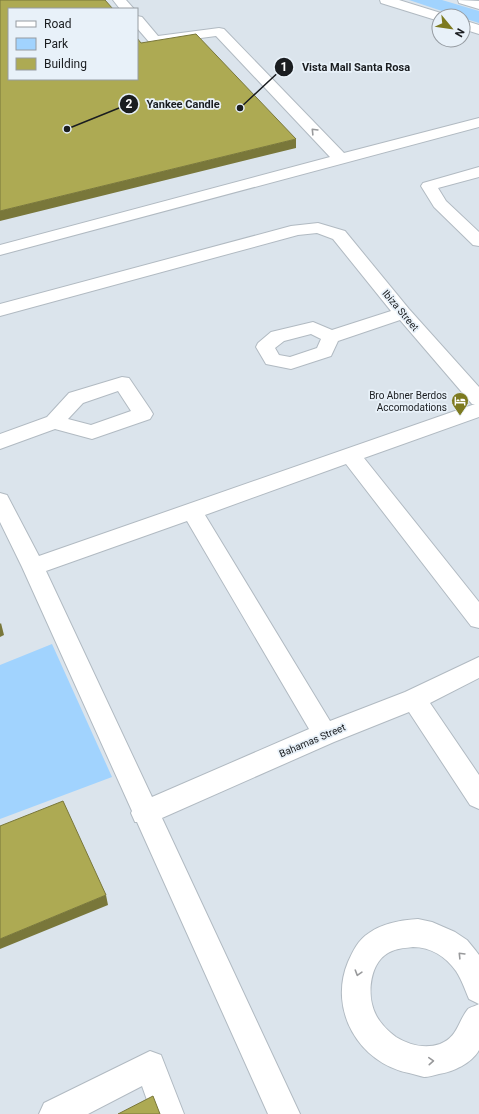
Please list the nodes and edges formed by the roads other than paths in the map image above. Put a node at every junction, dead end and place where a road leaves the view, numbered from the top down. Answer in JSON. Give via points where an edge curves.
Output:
{"nodes":[{"id":1,"x":119,"y":0,"type":"edge"},
{"id":2,"x":386,"y":0,"type":"edge"},
{"id":3,"x":464,"y":0,"type":"edge"},
{"id":4,"x":479,"y":5,"type":"edge"},
{"id":5,"x":126,"y":8,"type":"edge"},
{"id":6,"x":431,"y":14,"type":"edge"},
{"id":7,"x":138,"y":21,"type":"edge"},
{"id":8,"x":479,"y":122,"type":"edge"},
{"id":9,"x":342,"y":159,"type":"junction"},
{"id":10,"x":479,"y":172,"type":"edge"},
{"id":11,"x":479,"y":241,"type":"edge"},
{"id":12,"x":0,"y":250,"type":"edge"},
{"id":13,"x":0,"y":310,"type":"edge"},
{"id":14,"x":403,"y":313,"type":"junction"},
{"id":15,"x":331,"y":337,"type":"dead end"},
{"id":16,"x":479,"y":400,"type":"edge"},
{"id":17,"x":479,"y":410,"type":"edge"},
{"id":18,"x":54,"y":422,"type":"dead end"},
{"id":19,"x":0,"y":442,"type":"edge"},
{"id":20,"x":351,"y":456,"type":"junction"},
{"id":21,"x":0,"y":501,"type":"edge"},
{"id":22,"x":193,"y":512,"type":"junction"},
{"id":23,"x":33,"y":567,"type":"junction"},
{"id":24,"x":479,"y":619,"type":"edge"},
{"id":25,"x":479,"y":667,"type":"edge"},
{"id":26,"x":414,"y":699,"type":"junction"},
{"id":27,"x":325,"y":734,"type":"junction"},
{"id":28,"x":479,"y":798,"type":"edge"},
{"id":29,"x":144,"y":813,"type":"junction"},
{"id":30,"x":478,"y":981,"type":"edge"},
{"id":31,"x":479,"y":1018,"type":"edge"},
{"id":32,"x":55,"y":1114,"type":"edge"},
{"id":33,"x":168,"y":1114,"type":"edge"},
{"id":34,"x":284,"y":1114,"type":"edge"}],
"edges":[{"from":1,"to":5,"type":"street"},
{"from":2,"to":6,"type":"street"},
{"from":3,"to":4,"type":"street"},
{"from":9,"to":7,"type":"street","one_way":true,"via":[[219,32],[154,40]]},
{"from":8,"to":9,"type":"street"},
{"from":9,"to":12,"type":"street"},
{"from":10,"to":11,"type":"street","via":[[429,186],[440,204]]},
{"from":13,"to":14,"type":"street","name":"Ibiza Street","via":[[297,230],[318,228],[338,235]]},
{"from":14,"to":15,"type":"street"},
{"from":14,"to":16,"type":"street","name":"Ibiza Street"},
{"from":17,"to":20,"type":"street"},
{"from":18,"to":19,"type":"street"},
{"from":20,"to":22,"type":"street"},
{"from":20,"to":24,"type":"street"},
{"from":21,"to":23,"type":"street"},
{"from":22,"to":23,"type":"street"},
{"from":22,"to":27,"type":"street"},
{"from":23,"to":29,"type":"street"},
{"from":25,"to":26,"type":"street","name":"Bahamas Street"},
{"from":26,"to":27,"type":"street","name":"Bahamas Street"},
{"from":26,"to":28,"type":"street"},
{"from":27,"to":29,"type":"street","name":"Bahamas Street"},
{"from":29,"to":34,"type":"street"},
{"from":30,"to":31,"type":"street","one_way":true,"via":[[466,960],[453,946],[436,936],[419,932],[401,933],[385,939],[371,949],[361,964],[356,981],[356,1000],[362,1022],[375,1041],[393,1054],[414,1061],[436,1061],[455,1053],[470,1039]]},
{"from":32,"to":33,"type":"street","via":[[150,1066]]}]}
